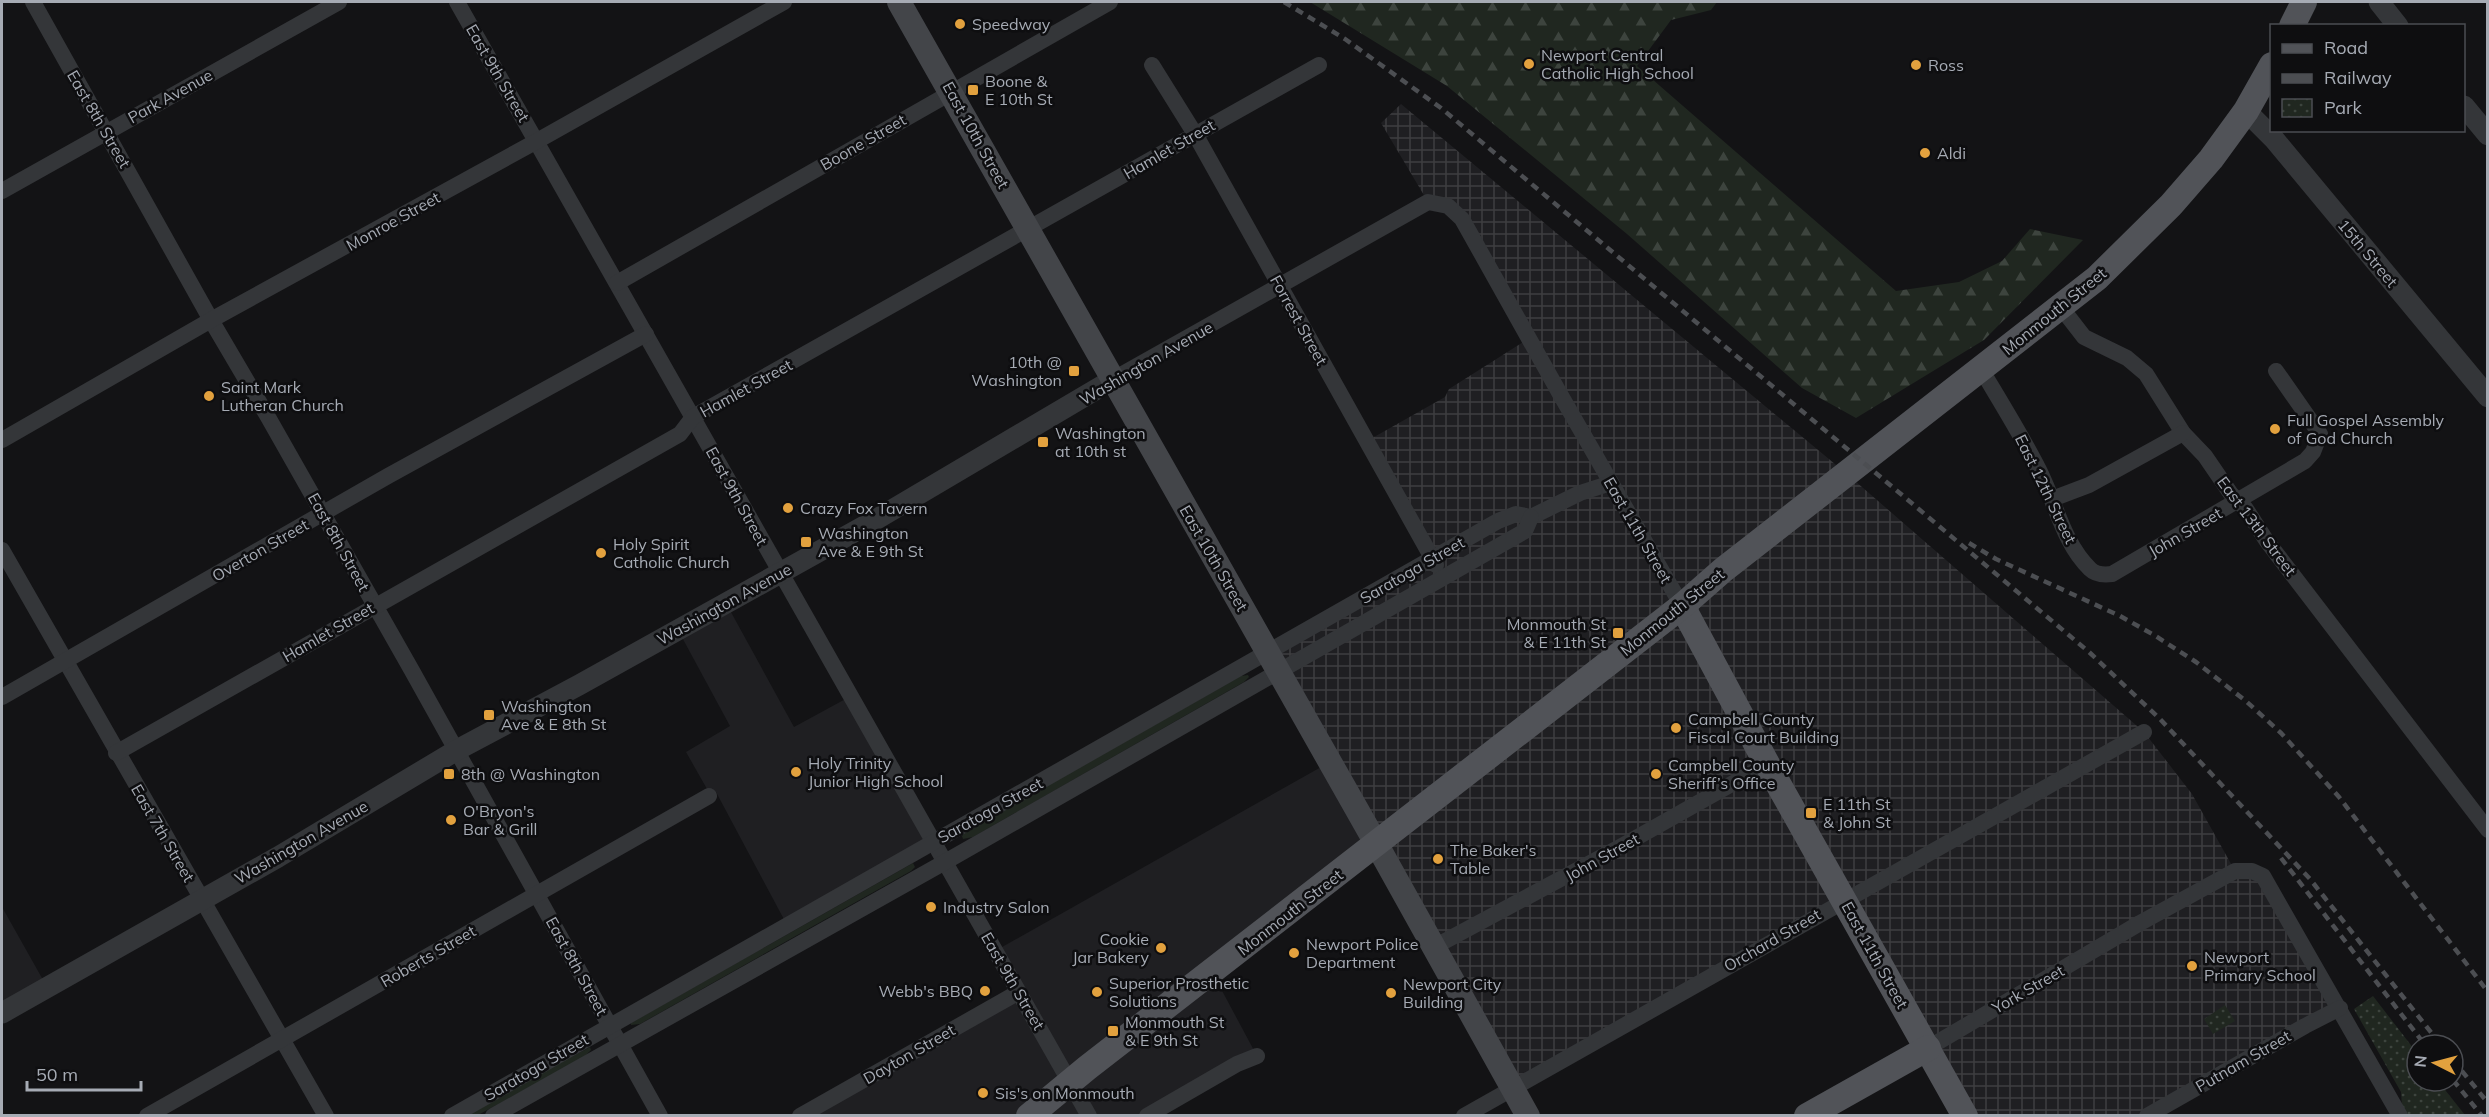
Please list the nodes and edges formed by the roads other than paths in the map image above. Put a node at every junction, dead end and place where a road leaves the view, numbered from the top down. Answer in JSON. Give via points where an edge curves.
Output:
{"nodes":[{"id":1,"x":33,"y":2,"type":"edge"},
{"id":2,"x":339,"y":2,"type":"edge"},
{"id":3,"x":457,"y":2,"type":"edge"},
{"id":4,"x":784,"y":2,"type":"edge"},
{"id":5,"x":899,"y":2,"type":"edge"},
{"id":6,"x":1110,"y":2,"type":"edge"},
{"id":7,"x":2304,"y":2,"type":"edge"},
{"id":8,"x":2379,"y":2,"type":"edge"},
{"id":9,"x":2293,"y":24,"type":"edge"},
{"id":10,"x":2396,"y":24,"type":"edge"},
{"id":11,"x":1152,"y":65,"type":"dead end"},
{"id":12,"x":1319,"y":65,"type":"dead end"},
{"id":13,"x":2270,"y":67,"type":"edge"},
{"id":14,"x":952,"y":92,"type":"junction"},
{"id":15,"x":2465,"y":108,"type":"edge"},
{"id":16,"x":2246,"y":111,"type":"junction"},
{"id":17,"x":106,"y":131,"type":"junction"},
{"id":18,"x":1195,"y":134,"type":"junction"},
{"id":19,"x":2487,"y":135,"type":"edge"},
{"id":20,"x":537,"y":141,"type":"junction"},
{"id":21,"x":2,"y":191,"type":"edge"},
{"id":22,"x":1448,"y":206,"type":"joint"},
{"id":23,"x":1029,"y":229,"type":"junction"},
{"id":24,"x":617,"y":283,"type":"junction"},
{"id":25,"x":1280,"y":286,"type":"junction"},
{"id":26,"x":2060,"y":306,"type":"junction"},
{"id":27,"x":211,"y":321,"type":"junction"},
{"id":28,"x":646,"y":334,"type":"junction"},
{"id":29,"x":1981,"y":369,"type":"junction"},
{"id":30,"x":2276,"y":371,"type":"dead end"},
{"id":31,"x":1112,"y":380,"type":"junction"},
{"id":32,"x":2487,"y":397,"type":"edge"},
{"id":33,"x":693,"y":417,"type":"junction"},
{"id":34,"x":2183,"y":433,"type":"junction"},
{"id":35,"x":2,"y":440,"type":"edge"},
{"id":36,"x":1611,"y":483,"type":"junction"},
{"id":37,"x":2052,"y":499,"type":"junction"},
{"id":38,"x":2238,"y":501,"type":"junction"},
{"id":39,"x":323,"y":514,"type":"junction"},
{"id":40,"x":1530,"y":517,"type":"junction"},
{"id":41,"x":2,"y":550,"type":"edge"},
{"id":42,"x":1432,"y":557,"type":"junction"},
{"id":43,"x":781,"y":572,"type":"junction"},
{"id":44,"x":2098,"y":574,"type":"joint"},
{"id":45,"x":1442,"y":577,"type":"junction"},
{"id":46,"x":375,"y":606,"type":"junction"},
{"id":47,"x":1682,"y":606,"type":"junction"},
{"id":48,"x":65,"y":661,"type":"junction"},
{"id":49,"x":1274,"y":662,"type":"junction"},
{"id":50,"x":2,"y":697,"type":"edge"},
{"id":51,"x":2144,"y":732,"type":"dead end"},
{"id":52,"x":457,"y":750,"type":"junction"},
{"id":53,"x":116,"y":753,"type":"junction"},
{"id":54,"x":1767,"y":764,"type":"junction"},
{"id":55,"x":709,"y":796,"type":"dead end"},
{"id":56,"x":2487,"y":830,"type":"edge"},
{"id":57,"x":934,"y":842,"type":"junction"},
{"id":58,"x":1377,"y":845,"type":"junction"},
{"id":59,"x":945,"y":862,"type":"junction"},
{"id":60,"x":536,"y":893,"type":"junction"},
{"id":61,"x":202,"y":899,"type":"junction"},
{"id":62,"x":1844,"y":900,"type":"junction"},
{"id":63,"x":1434,"y":947,"type":"junction"},
{"id":64,"x":1017,"y":993,"type":"junction"},
{"id":65,"x":2340,"y":1008,"type":"junction"},
{"id":66,"x":2,"y":1013,"type":"edge"},
{"id":67,"x":609,"y":1025,"type":"junction"},
{"id":68,"x":281,"y":1038,"type":"junction"},
{"id":69,"x":621,"y":1044,"type":"junction"},
{"id":70,"x":1928,"y":1048,"type":"junction"},
{"id":71,"x":1257,"y":1056,"type":"dead end"},
{"id":72,"x":1070,"y":1083,"type":"junction"},
{"id":73,"x":1512,"y":1088,"type":"junction"},
{"id":74,"x":147,"y":1116,"type":"edge"},
{"id":75,"x":326,"y":1116,"type":"edge"},
{"id":76,"x":452,"y":1116,"type":"edge"},
{"id":77,"x":493,"y":1116,"type":"edge"},
{"id":78,"x":660,"y":1116,"type":"edge"},
{"id":79,"x":800,"y":1116,"type":"edge"},
{"id":80,"x":1029,"y":1116,"type":"edge"},
{"id":81,"x":1089,"y":1116,"type":"edge"},
{"id":82,"x":1147,"y":1116,"type":"edge"},
{"id":83,"x":1464,"y":1116,"type":"edge"},
{"id":84,"x":1528,"y":1116,"type":"edge"},
{"id":85,"x":1807,"y":1116,"type":"edge"},
{"id":86,"x":1965,"y":1116,"type":"edge"},
{"id":87,"x":2147,"y":1116,"type":"edge"},
{"id":88,"x":2400,"y":1116,"type":"edge"}],
"edges":[{"from":1,"to":17,"type":"street","name":"East 8th Street"},
{"from":2,"to":17,"type":"street","name":"Park Avenue"},
{"from":3,"to":20,"type":"street","name":"East 9th Street"},
{"from":4,"to":20,"type":"street","name":"Monroe Street"},
{"from":5,"to":14,"type":"main road","name":"East 10th Street"},
{"from":6,"to":14,"type":"street","name":"Boone Street"},
{"from":7,"to":9,"type":"main road"},
{"from":8,"to":10,"type":"street"},
{"from":11,"to":18,"type":"street","name":"Forrest Street"},
{"from":12,"to":18,"type":"street","name":"Hamlet Street"},
{"from":13,"to":16,"type":"main road","name":"Monmouth Street"},
{"from":14,"to":23,"type":"main road","name":"East 10th Street"},
{"from":14,"to":24,"type":"street","name":"Boone Street"},
{"from":15,"to":19,"type":"street"},
{"from":16,"to":26,"type":"main road","name":"Monmouth Street","via":[[2171,205],[2097,278]]},
{"from":16,"to":32,"type":"street","name":"15th Street","via":[[2274,139]]},
{"from":17,"to":21,"type":"street","name":"Park Avenue"},
{"from":17,"to":27,"type":"street","name":"East 8th Street"},
{"from":18,"to":23,"type":"street","name":"Hamlet Street"},
{"from":18,"to":25,"type":"street","name":"Forrest Street"},
{"from":20,"to":24,"type":"street","name":"East 9th Street"},
{"from":20,"to":27,"type":"street","name":"Monroe Street"},
{"from":22,"to":25,"type":"street","name":"Washington Avenue","via":[[1428,202]]},
{"from":22,"to":36,"type":"street","name":"East 11th Street","via":[[1462,219]]},
{"from":23,"to":31,"type":"main road","name":"East 10th Street"},
{"from":23,"to":33,"type":"street","name":"Hamlet Street"},
{"from":24,"to":28,"type":"street","name":"East 9th Street"},
{"from":25,"to":31,"type":"street","name":"Washington Avenue"},
{"from":25,"to":42,"type":"street","name":"Forrest Street"},
{"from":26,"to":29,"type":"main road","name":"Monmouth Street"},
{"from":26,"to":34,"type":"street","name":"East 13th Street","via":[[2084,337],[2127,358],[2146,375]]},
{"from":27,"to":35,"type":"street","name":"Monroe Street"},
{"from":27,"to":39,"type":"street","name":"East 8th Street"},
{"from":28,"to":33,"type":"street","name":"East 9th Street"},
{"from":28,"to":39,"type":"street","name":"Overton Street"},
{"from":29,"to":37,"type":"street","name":"East 12th Street"},
{"from":29,"to":47,"type":"main road","name":"Monmouth Street"},
{"from":30,"to":38,"type":"street","name":"John Street","via":[[2320,434],[2305,461]]},
{"from":31,"to":43,"type":"street","name":"Washington Avenue"},
{"from":31,"to":49,"type":"main road","name":"East 10th Street"},
{"from":33,"to":43,"type":"street","name":"East 9th Street"},
{"from":33,"to":46,"type":"street","name":"Hamlet Street","via":[[680,434]]},
{"from":34,"to":37,"type":"street","via":[[2089,485]]},
{"from":34,"to":38,"type":"street","name":"East 13th Street"},
{"from":36,"to":40,"type":"street","name":"Saratoga Street"},
{"from":36,"to":47,"type":"street","name":"East 11th Street"},
{"from":37,"to":44,"type":"street","name":"East 12th Street","via":[[2073,546]]},
{"from":38,"to":44,"type":"street","name":"John Street","via":[[2112,574]]},
{"from":38,"to":56,"type":"street","name":"East 13th Street"},
{"from":39,"to":46,"type":"street","name":"East 8th Street"},
{"from":39,"to":48,"type":"street","name":"Overton Street"},
{"from":40,"to":42,"type":"street","name":"Saratoga Street","via":[[1516,514]]},
{"from":40,"to":45,"type":"street","name":"Saratoga Street","via":[[1525,531]]},
{"from":41,"to":48,"type":"street","name":"East 7th Street"},
{"from":42,"to":45,"type":"street","name":"Forrest Street"},
{"from":42,"to":49,"type":"street","name":"Saratoga Street"},
{"from":43,"to":52,"type":"street","name":"Washington Avenue"},
{"from":43,"to":57,"type":"street","name":"East 9th Street"},
{"from":45,"to":49,"type":"street","name":"Saratoga Street"},
{"from":46,"to":52,"type":"street","name":"East 8th Street"},
{"from":46,"to":53,"type":"street","name":"Hamlet Street"},
{"from":47,"to":54,"type":"main road","name":"East 11th Street"},
{"from":47,"to":58,"type":"main road","name":"Monmouth Street"},
{"from":48,"to":50,"type":"street","name":"Overton Street"},
{"from":48,"to":53,"type":"street","name":"East 7th Street"},
{"from":49,"to":57,"type":"street","name":"Saratoga Street"},
{"from":49,"to":58,"type":"main road","name":"East 10th Street"},
{"from":49,"to":59,"type":"street","name":"Saratoga Street"},
{"from":51,"to":62,"type":"street","name":"Orchard Street"},
{"from":52,"to":60,"type":"street","name":"East 8th Street"},
{"from":52,"to":61,"type":"street","name":"Washington Avenue"},
{"from":53,"to":61,"type":"street","name":"East 7th Street"},
{"from":54,"to":62,"type":"main road","name":"East 11th Street"},
{"from":54,"to":63,"type":"street","name":"John Street"},
{"from":55,"to":60,"type":"street","name":"Roberts Street"},
{"from":57,"to":59,"type":"street","name":"East 9th Street"},
{"from":57,"to":67,"type":"street","name":"Saratoga Street"},
{"from":58,"to":63,"type":"main road","name":"East 10th Street"},
{"from":58,"to":72,"type":"main road","name":"Monmouth Street"},
{"from":59,"to":64,"type":"street","name":"East 9th Street"},
{"from":59,"to":69,"type":"street","name":"Saratoga Street"},
{"from":60,"to":67,"type":"street","name":"East 8th Street"},
{"from":60,"to":68,"type":"street","name":"Roberts Street"},
{"from":61,"to":66,"type":"street","name":"Washington Avenue"},
{"from":61,"to":68,"type":"street","name":"East 7th Street"},
{"from":62,"to":70,"type":"main road","name":"East 11th Street"},
{"from":62,"to":73,"type":"street","name":"Orchard Street"},
{"from":63,"to":73,"type":"main road","name":"East 10th Street"},
{"from":64,"to":72,"type":"street","name":"East 9th Street"},
{"from":64,"to":79,"type":"street","name":"Dayton Street"},
{"from":65,"to":70,"type":"street","name":"York Street","via":[[2263,876],[2235,871]]},
{"from":65,"to":87,"type":"street","name":"Putnam Street"},
{"from":65,"to":88,"type":"street"},
{"from":67,"to":69,"type":"street","name":"East 8th Street"},
{"from":67,"to":76,"type":"street","name":"Saratoga Street"},
{"from":68,"to":74,"type":"street","name":"Roberts Street"},
{"from":68,"to":75,"type":"street","name":"East 7th Street"},
{"from":69,"to":77,"type":"street","name":"Saratoga Street"},
{"from":69,"to":78,"type":"street","name":"East 8th Street"},
{"from":70,"to":85,"type":"main road","name":"York Street"},
{"from":70,"to":86,"type":"main road","name":"East 11th Street"},
{"from":71,"to":82,"type":"street"},
{"from":72,"to":80,"type":"main road","name":"Monmouth Street"},
{"from":72,"to":81,"type":"street","name":"East 9th Street"},
{"from":73,"to":83,"type":"street","name":"Orchard Street"},
{"from":73,"to":84,"type":"main road","name":"East 10th Street"}]}
